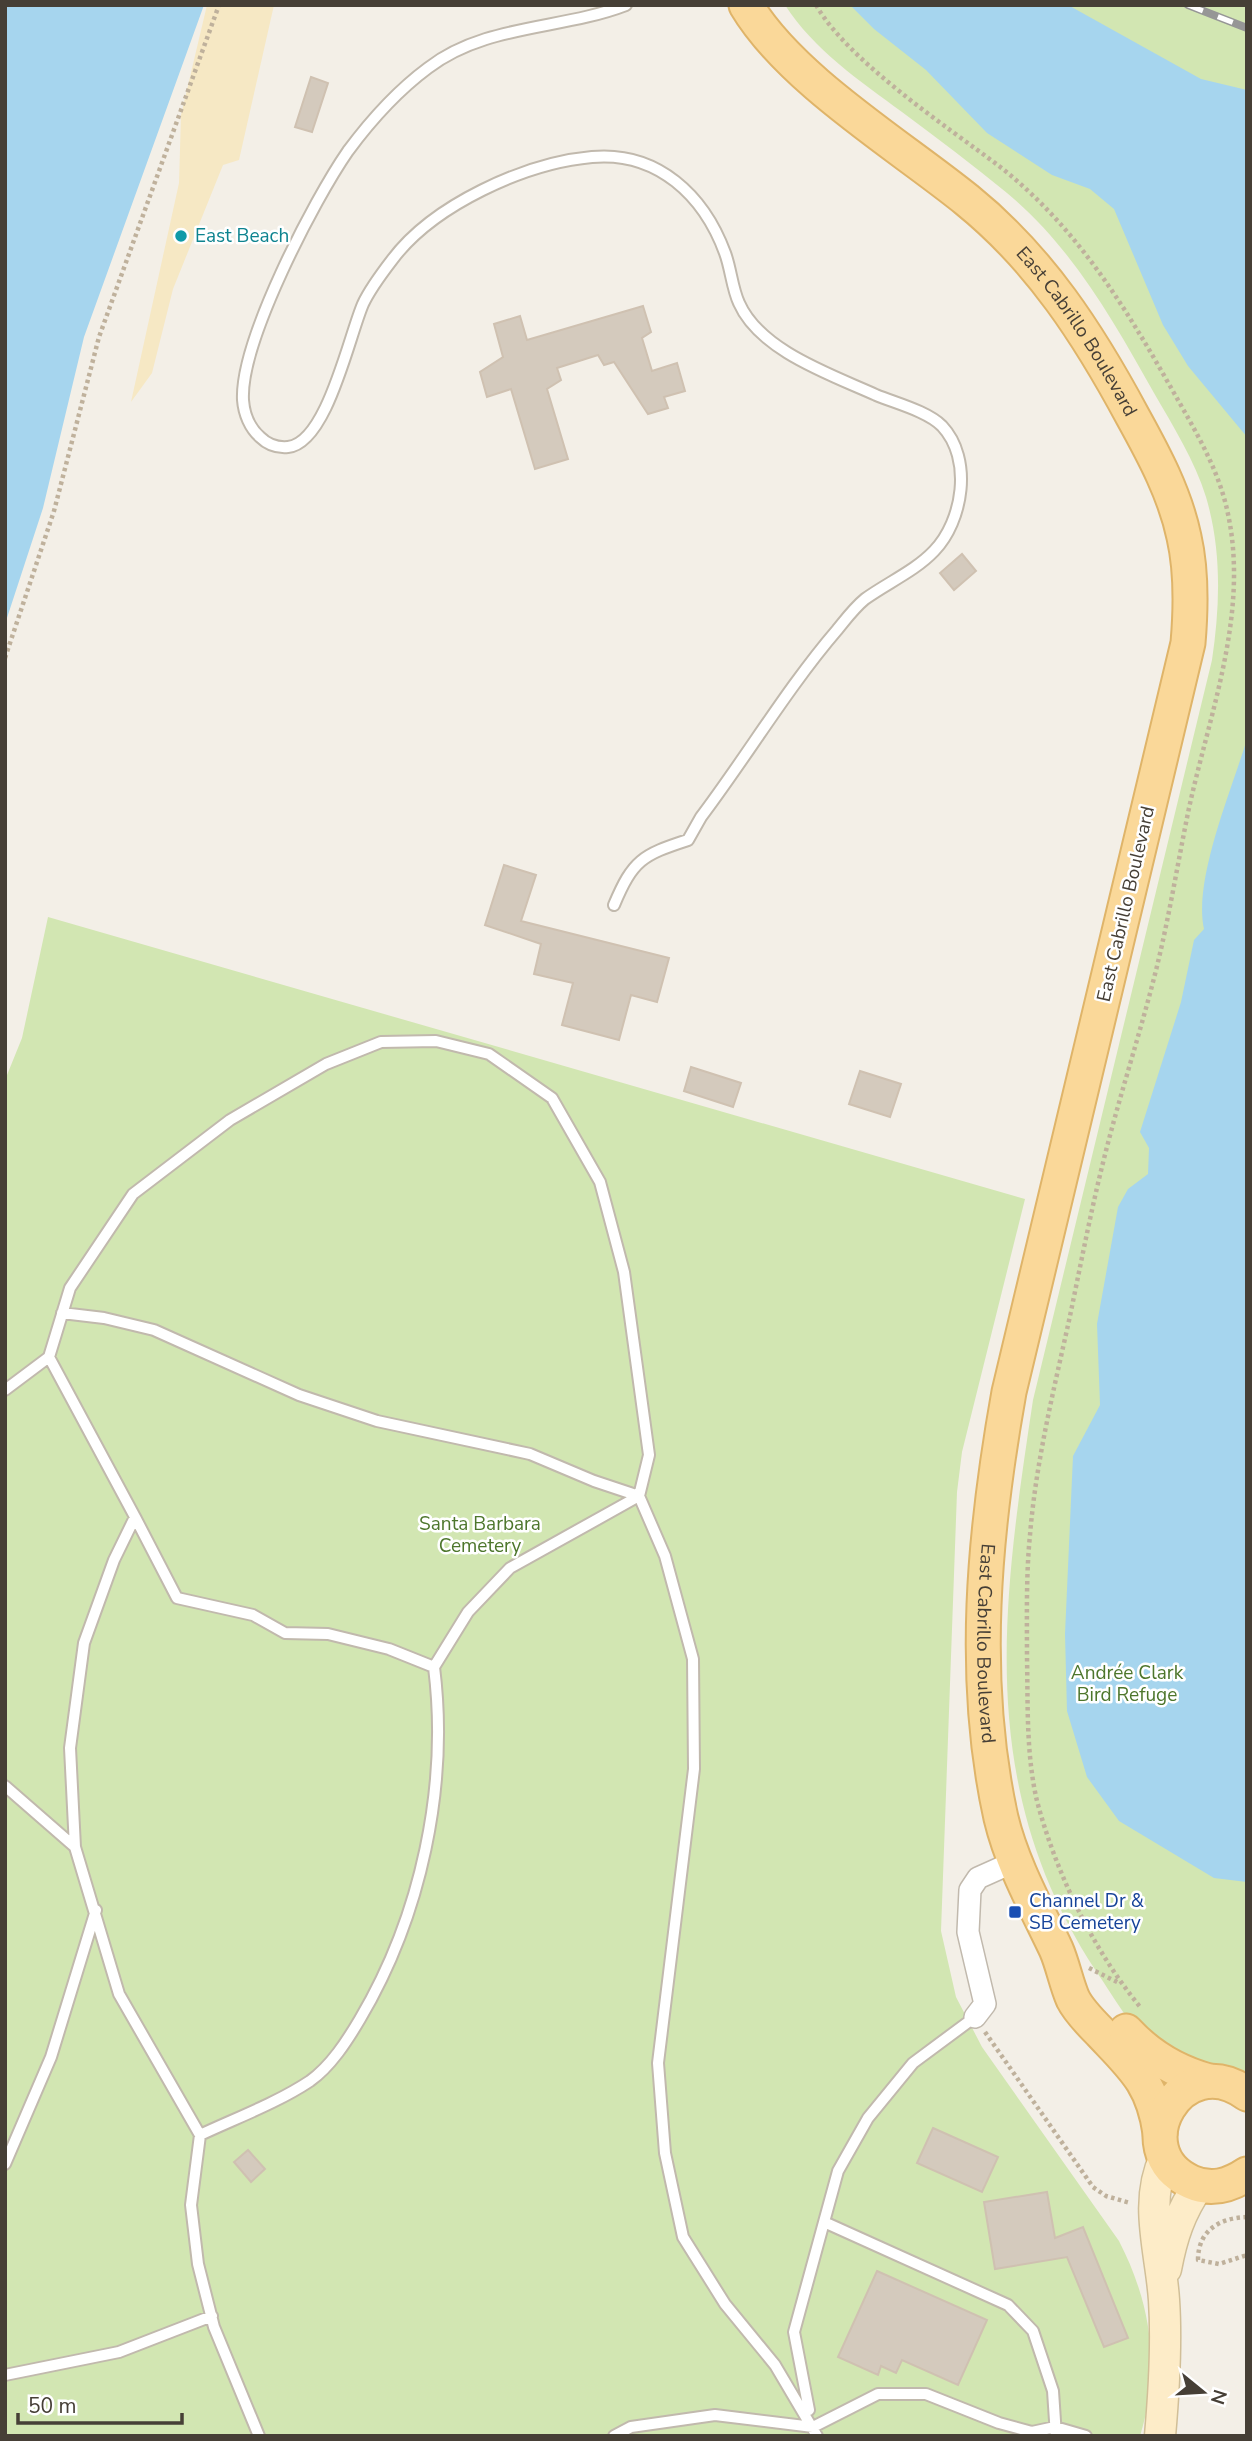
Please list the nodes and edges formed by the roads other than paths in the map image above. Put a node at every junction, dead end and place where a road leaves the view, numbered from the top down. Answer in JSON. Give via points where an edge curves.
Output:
{"nodes":[{"id":1,"x":626,"y":5,"type":"edge"},
{"id":2,"x":746,"y":5,"type":"edge"},
{"id":3,"x":614,"y":905,"type":"dead end"},
{"id":4,"x":62,"y":1313,"type":"junction"},
{"id":5,"x":49,"y":1357,"type":"junction"},
{"id":6,"x":5,"y":1390,"type":"edge"},
{"id":7,"x":639,"y":1496,"type":"junction"},
{"id":8,"x":135,"y":1517,"type":"junction"},
{"id":9,"x":434,"y":1667,"type":"junction"},
{"id":10,"x":5,"y":1786,"type":"edge"},
{"id":11,"x":75,"y":1847,"type":"junction"},
{"id":12,"x":1016,"y":1861,"type":"junction"},
{"id":13,"x":96,"y":1910,"type":"junction"},
{"id":14,"x":1058,"y":1953,"type":"junction"},
{"id":15,"x":979,"y":2023,"type":"joint"},
{"id":16,"x":1209,"y":2081,"type":"junction"},
{"id":17,"x":1246,"y":2093,"type":"edge"},
{"id":18,"x":200,"y":2135,"type":"junction"},
{"id":19,"x":1163,"y":2145,"type":"junction"},
{"id":20,"x":5,"y":2164,"type":"edge"},
{"id":21,"x":1247,"y":2174,"type":"edge"},
{"id":22,"x":1205,"y":2186,"type":"junction"},
{"id":23,"x":1247,"y":2196,"type":"edge"},
{"id":24,"x":824,"y":2222,"type":"junction"},
{"id":25,"x":1163,"y":2283,"type":"junction"},
{"id":26,"x":212,"y":2316,"type":"junction"},
{"id":27,"x":5,"y":2375,"type":"edge"},
{"id":28,"x":1055,"y":2431,"type":"edge"},
{"id":29,"x":814,"y":2433,"type":"edge"},
{"id":30,"x":259,"y":2436,"type":"edge"},
{"id":31,"x":614,"y":2436,"type":"edge"},
{"id":32,"x":1086,"y":2436,"type":"edge"},
{"id":33,"x":1160,"y":2436,"type":"edge"}],
"edges":[{"from":1,"to":3,"type":"lane","via":[[483,38],[452,51],[378,113],[319,196],[278,283],[247,368],[243,403],[252,430],[269,445],[303,443],[326,406],[365,299],[395,256],[423,228],[458,202],[510,177],[586,157],[615,156],[663,170],[707,211],[740,305],[756,328],[794,358],[940,423],[958,451],[961,479],[957,508],[946,536],[932,554],[860,602],[688,840],[633,866]]},
{"from":2,"to":12,"type":"main road","name":"East Cabrillo Boulevard","via":[[785,54],[969,201],[1058,292],[1108,371],[1161,470],[1185,539],[1190,580],[1188,643],[1012,1378],[993,1481],[985,1560],[983,1694],[1001,1818]]},
{"from":4,"to":5,"type":"lane"},
{"from":4,"to":7,"type":"lane","via":[[154,1330],[299,1395],[377,1421],[530,1454]]},
{"from":4,"to":7,"type":"lane","via":[[70,1288],[132,1194],[230,1120],[326,1065],[381,1042],[436,1041],[489,1054],[552,1098],[600,1182],[624,1272],[642,1387],[649,1455]]},
{"from":5,"to":6,"type":"lane"},
{"from":5,"to":8,"type":"lane"},
{"from":7,"to":9,"type":"lane","via":[[510,1568],[468,1612]]},
{"from":7,"to":29,"type":"lane","via":[[665,1556],[693,1659],[694,1769],[658,2063],[664,2153],[683,2237],[726,2304],[775,2365]]},
{"from":8,"to":9,"type":"lane","via":[[177,1598],[253,1615],[285,1633],[328,1634],[390,1649]]},
{"from":8,"to":11,"type":"lane","via":[[83,1643],[70,1748]]},
{"from":9,"to":18,"type":"lane","via":[[437,1766],[428,1836],[384,1979],[344,2047],[310,2080]]},
{"from":10,"to":11,"type":"lane"},
{"from":11,"to":13,"type":"lane"},
{"from":12,"to":14,"type":"main road","name":"East Cabrillo Boulevard"},
{"from":12,"to":15,"type":"street","via":[[978,1878],[971,1890],[968,1932],[985,2004]]},
{"from":13,"to":18,"type":"lane","via":[[119,1994]]},
{"from":13,"to":20,"type":"lane","via":[[51,2057]]},
{"from":14,"to":16,"type":"main road","name":"East Cabrillo Boulevard","via":[[1139,2044],[1185,2074]]},
{"from":14,"to":19,"type":"main road","name":"East Cabrillo Boulevard","via":[[1074,2001],[1143,2077],[1157,2107]]},
{"from":15,"to":24,"type":"lane","via":[[913,2063],[868,2118],[838,2171]]},
{"from":16,"to":17,"type":"main road","name":"East Cabrillo Boulevard"},
{"from":16,"to":19,"type":"main road","via":[[1181,2093],[1170,2104]]},
{"from":18,"to":26,"type":"lane","via":[[191,2205],[198,2263]]},
{"from":19,"to":22,"type":"main road","via":[[1185,2179]]},
{"from":19,"to":25,"type":"street","via":[[1154,2228]]},
{"from":21,"to":22,"type":"main road","via":[[1226,2186]]},
{"from":22,"to":23,"type":"main road"},
{"from":22,"to":25,"type":"street","via":[[1185,2204],[1173,2233]]},
{"from":24,"to":28,"type":"lane","via":[[1008,2305],[1032,2331],[1053,2390]]},
{"from":24,"to":29,"type":"lane","via":[[794,2332]]},
{"from":25,"to":33,"type":"street"},
{"from":26,"to":27,"type":"lane","via":[[119,2352]]},
{"from":26,"to":30,"type":"lane"},
{"from":28,"to":29,"type":"lane","via":[[1021,2429],[926,2394],[878,2394]]},
{"from":28,"to":32,"type":"lane"},
{"from":29,"to":31,"type":"lane","via":[[715,2415],[632,2427]]}]}
